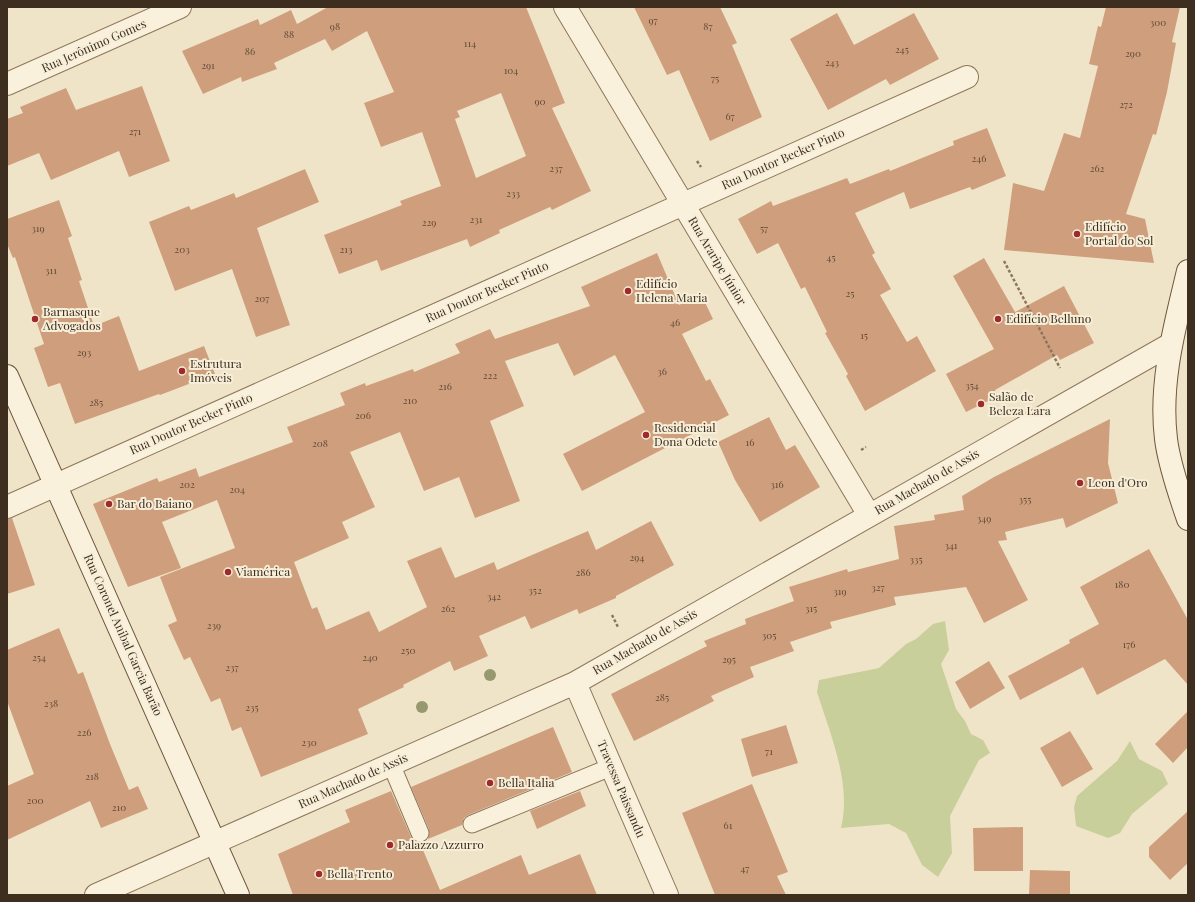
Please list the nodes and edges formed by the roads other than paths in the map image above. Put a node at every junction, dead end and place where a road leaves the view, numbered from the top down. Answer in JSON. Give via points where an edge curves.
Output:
{"nodes":[{"id":1,"x":180,"y":7,"type":"edge"},
{"id":2,"x":565,"y":7,"type":"edge"},
{"id":3,"x":967,"y":77,"type":"dead end"},
{"id":4,"x":7,"y":84,"type":"edge"},
{"id":5,"x":683,"y":204,"type":"junction"},
{"id":6,"x":1188,"y":271,"type":"edge"},
{"id":7,"x":1171,"y":344,"type":"junction"},
{"id":8,"x":7,"y":376,"type":"edge"},
{"id":9,"x":56,"y":485,"type":"junction"},
{"id":10,"x":7,"y":507,"type":"edge"},
{"id":11,"x":870,"y":515,"type":"junction"},
{"id":12,"x":1188,"y":519,"type":"edge"},
{"id":13,"x":575,"y":682,"type":"junction"},
{"id":14,"x":391,"y":764,"type":"junction"},
{"id":15,"x":612,"y":767,"type":"junction"},
{"id":16,"x":472,"y":824,"type":"dead end"},
{"id":17,"x":420,"y":833,"type":"dead end"},
{"id":18,"x":214,"y":842,"type":"junction"},
{"id":19,"x":96,"y":895,"type":"edge"},
{"id":20,"x":238,"y":895,"type":"edge"},
{"id":21,"x":667,"y":895,"type":"edge"}],
"edges":[{"from":1,"to":4,"type":"street","name":"Rua Jerônimo Gomes"},
{"from":2,"to":5,"type":"street","name":"Rua Araripe Júnior"},
{"from":3,"to":5,"type":"street","name":"Rua Doutor Becker Pinto"},
{"from":5,"to":9,"type":"street","name":"Rua Doutor Becker Pinto"},
{"from":5,"to":11,"type":"street","name":"Rua Araripe Júnior"},
{"from":6,"to":7,"type":"street"},
{"from":7,"to":11,"type":"street","name":"Rua Machado de Assis"},
{"from":7,"to":12,"type":"street","via":[[1165,389],[1166,440]]},
{"from":8,"to":9,"type":"street","name":"Rua Coronel Anibal Garcia Barão"},
{"from":9,"to":10,"type":"street","name":"Rua Doutor Becker Pinto"},
{"from":9,"to":18,"type":"street","name":"Rua Coronel Anibal Garcia Barão"},
{"from":11,"to":13,"type":"street","name":"Rua Machado de Assis"},
{"from":13,"to":14,"type":"street","name":"Rua Machado de Assis"},
{"from":13,"to":15,"type":"street","name":"Travessa Paissandu"},
{"from":14,"to":17,"type":"lane"},
{"from":14,"to":18,"type":"street","name":"Rua Machado de Assis"},
{"from":15,"to":16,"type":"lane"},
{"from":15,"to":21,"type":"street","name":"Travessa Paissandu"},
{"from":18,"to":19,"type":"street","name":"Rua Machado de Assis"},
{"from":18,"to":20,"type":"street","name":"Rua Coronel Anibal Garcia Barão"}]}
